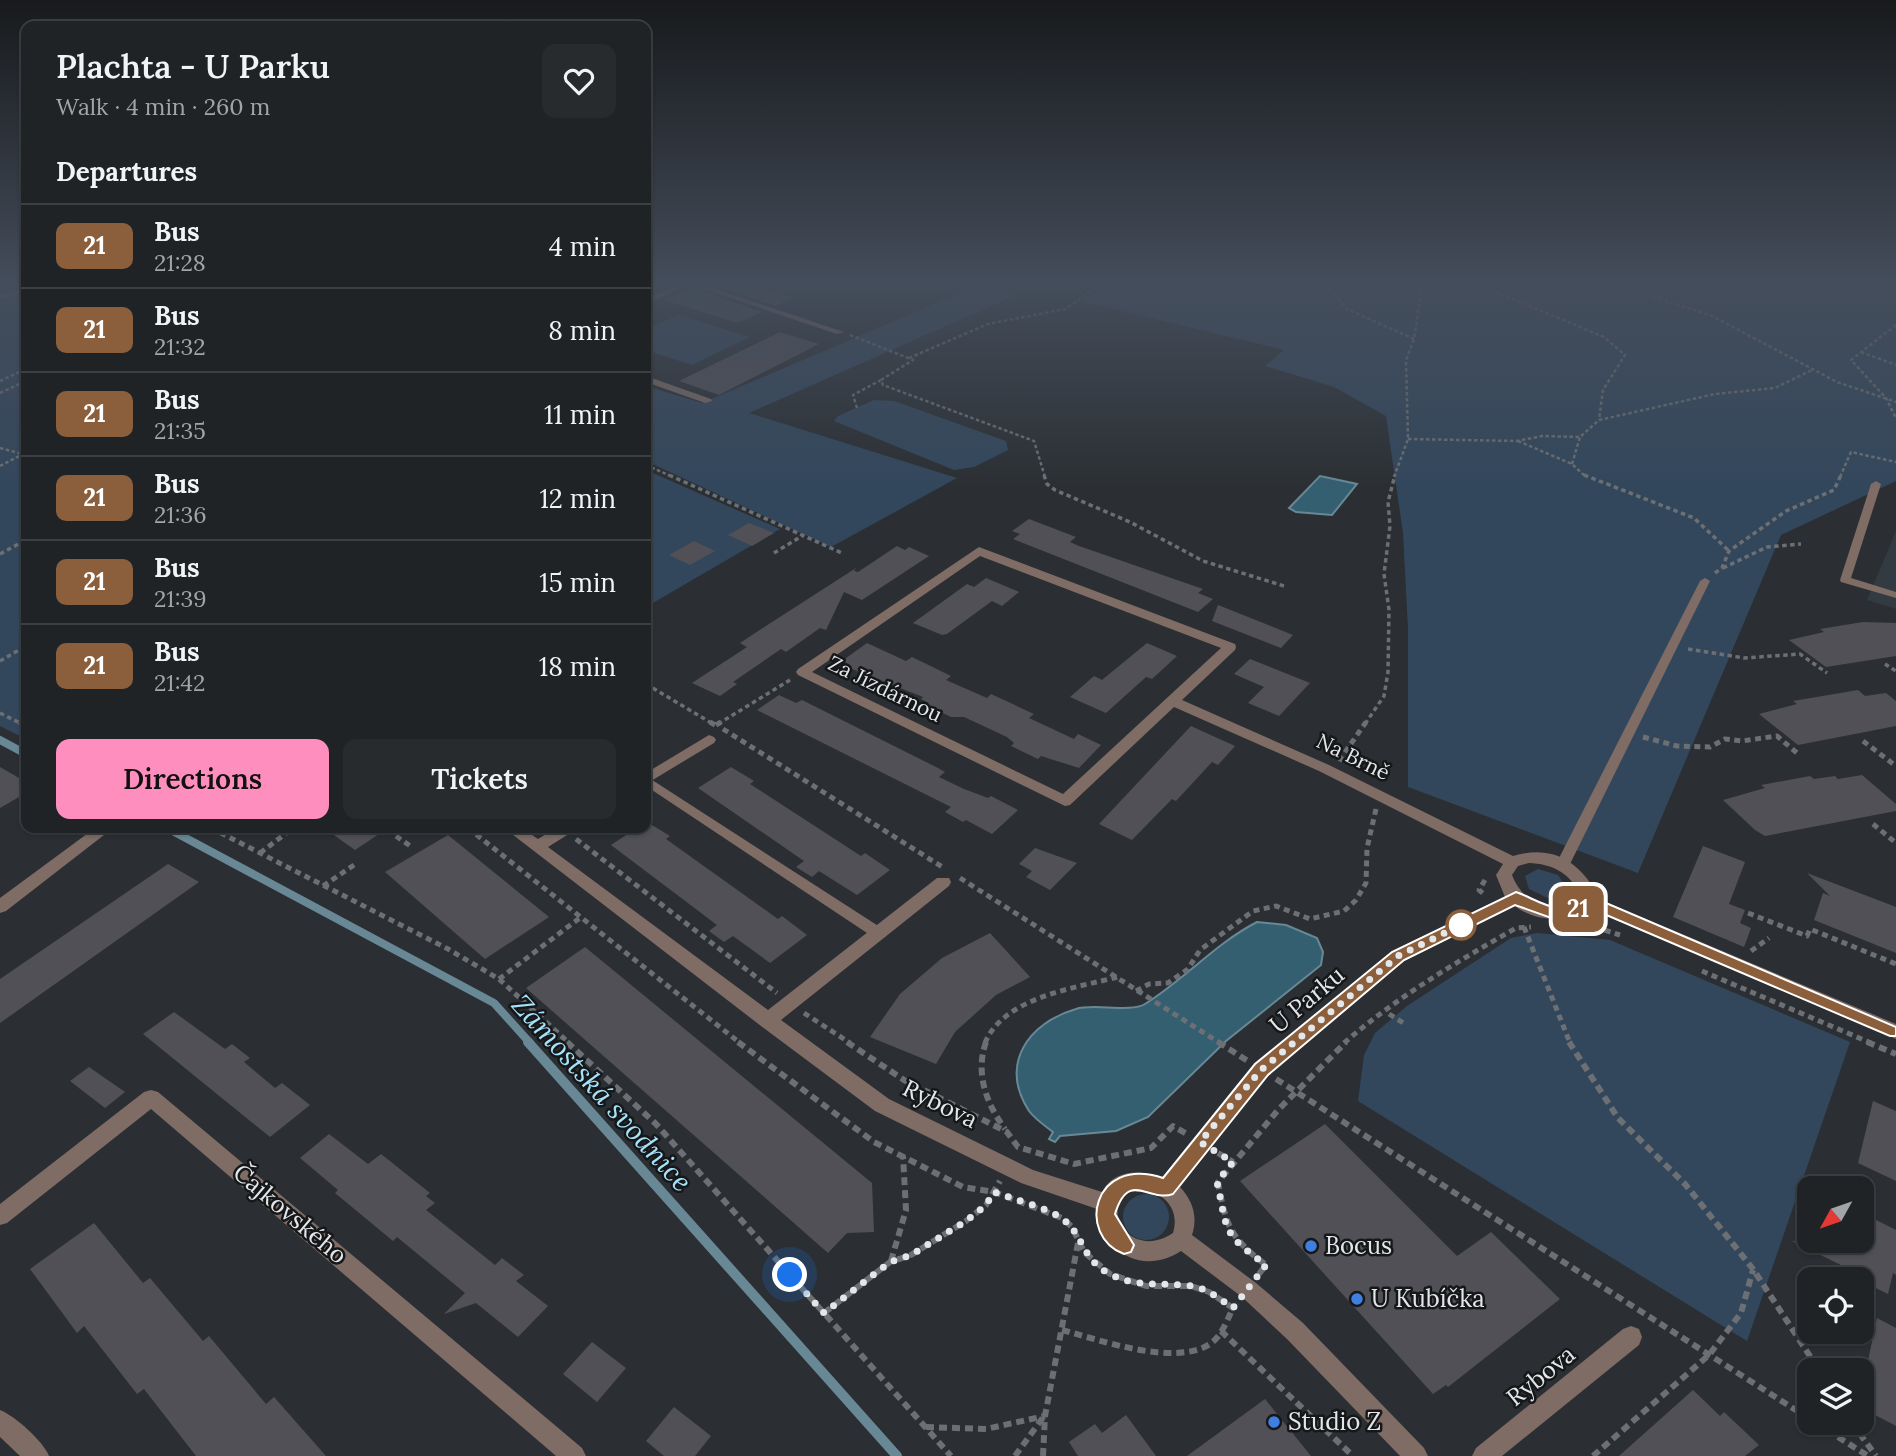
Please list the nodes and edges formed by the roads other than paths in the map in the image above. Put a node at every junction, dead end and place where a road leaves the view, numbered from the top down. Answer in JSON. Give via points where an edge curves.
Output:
{"nodes":[{"id":1,"x":651,"y":381,"type":"edge"},
{"id":2,"x":708,"y":401,"type":"dead end"},
{"id":3,"x":1876,"y":484,"type":"dead end"},
{"id":4,"x":1705,"y":581,"type":"road end"},
{"id":5,"x":1896,"y":595,"type":"edge"},
{"id":6,"x":1171,"y":700,"type":"junction"},
{"id":7,"x":709,"y":740,"type":"dead end"},
{"id":8,"x":651,"y":777,"type":"edge"},
{"id":9,"x":651,"y":783,"type":"edge"},
{"id":10,"x":98,"y":833,"type":"edge"},
{"id":11,"x":519,"y":833,"type":"edge"},
{"id":12,"x":560,"y":833,"type":"edge"},
{"id":13,"x":537,"y":847,"type":"junction"},
{"id":14,"x":1511,"y":862,"type":"junction"},
{"id":15,"x":1563,"y":864,"type":"junction"},
{"id":16,"x":943,"y":882,"type":"dead end"},
{"id":17,"x":1516,"y":898,"type":"junction"},
{"id":18,"x":1587,"y":901,"type":"junction"},
{"id":19,"x":0,"y":907,"type":"edge"},
{"id":20,"x":878,"y":933,"type":"junction"},
{"id":21,"x":768,"y":1021,"type":"junction"},
{"id":22,"x":1896,"y":1031,"type":"edge"},
{"id":23,"x":1167,"y":1188,"type":"junction"},
{"id":24,"x":1107,"y":1203,"type":"junction"},
{"id":25,"x":0,"y":1216,"type":"edge"},
{"id":26,"x":1181,"y":1239,"type":"junction"},
{"id":27,"x":1631,"y":1337,"type":"dead end"},
{"id":28,"x":0,"y":1421,"type":"edge"},
{"id":29,"x":37,"y":1456,"type":"edge"},
{"id":30,"x":574,"y":1456,"type":"edge"},
{"id":31,"x":1416,"y":1456,"type":"edge"},
{"id":32,"x":1484,"y":1456,"type":"edge"}],
"edges":[{"from":1,"to":2,"type":"lane"},
{"from":3,"to":5,"type":"lane","via":[[1845,580]]},
{"from":4,"to":15,"type":"lane"},
{"from":6,"to":6,"type":"street","name":"Za Jízdárnou","via":[[1230,647],[979,551],[803,672],[1065,801]]},
{"from":6,"to":14,"type":"street","name":"Na Brně","via":[[1331,771]]},
{"from":7,"to":8,"type":"street"},
{"from":9,"to":20,"type":"lane"},
{"from":10,"to":19,"type":"street"},
{"from":11,"to":13,"type":"street","name":"Rybova"},
{"from":12,"to":13,"type":"street"},
{"from":13,"to":21,"type":"street","name":"Rybova"},
{"from":14,"to":15,"type":"street","via":[[1540,857]]},
{"from":14,"to":17,"type":"street","via":[[1505,882]]},
{"from":15,"to":18,"type":"street","via":[[1584,881]]},
{"from":16,"to":20,"type":"street"},
{"from":17,"to":18,"type":"street","via":[[1557,914],[1581,908]]},
{"from":17,"to":23,"type":"street","name":"U Parku","via":[[1398,956],[1261,1070]]},
{"from":18,"to":22,"type":"street"},
{"from":20,"to":21,"type":"street"},
{"from":21,"to":24,"type":"street","name":"Rybova","via":[[882,1105],[1028,1177]]},
{"from":23,"to":24,"type":"street","via":[[1130,1181],[1112,1193]]},
{"from":23,"to":26,"type":"street","via":[[1183,1206],[1186,1218]]},
{"from":24,"to":26,"type":"street","via":[[1108,1226],[1124,1245],[1136,1251],[1161,1252]]},
{"from":25,"to":30,"type":"street","name":"Čajkovského","via":[[151,1098]]},
{"from":26,"to":31,"type":"street","via":[[1295,1331]]},
{"from":27,"to":32,"type":"street","name":"Rybova"},
{"from":28,"to":29,"type":"street"}]}
